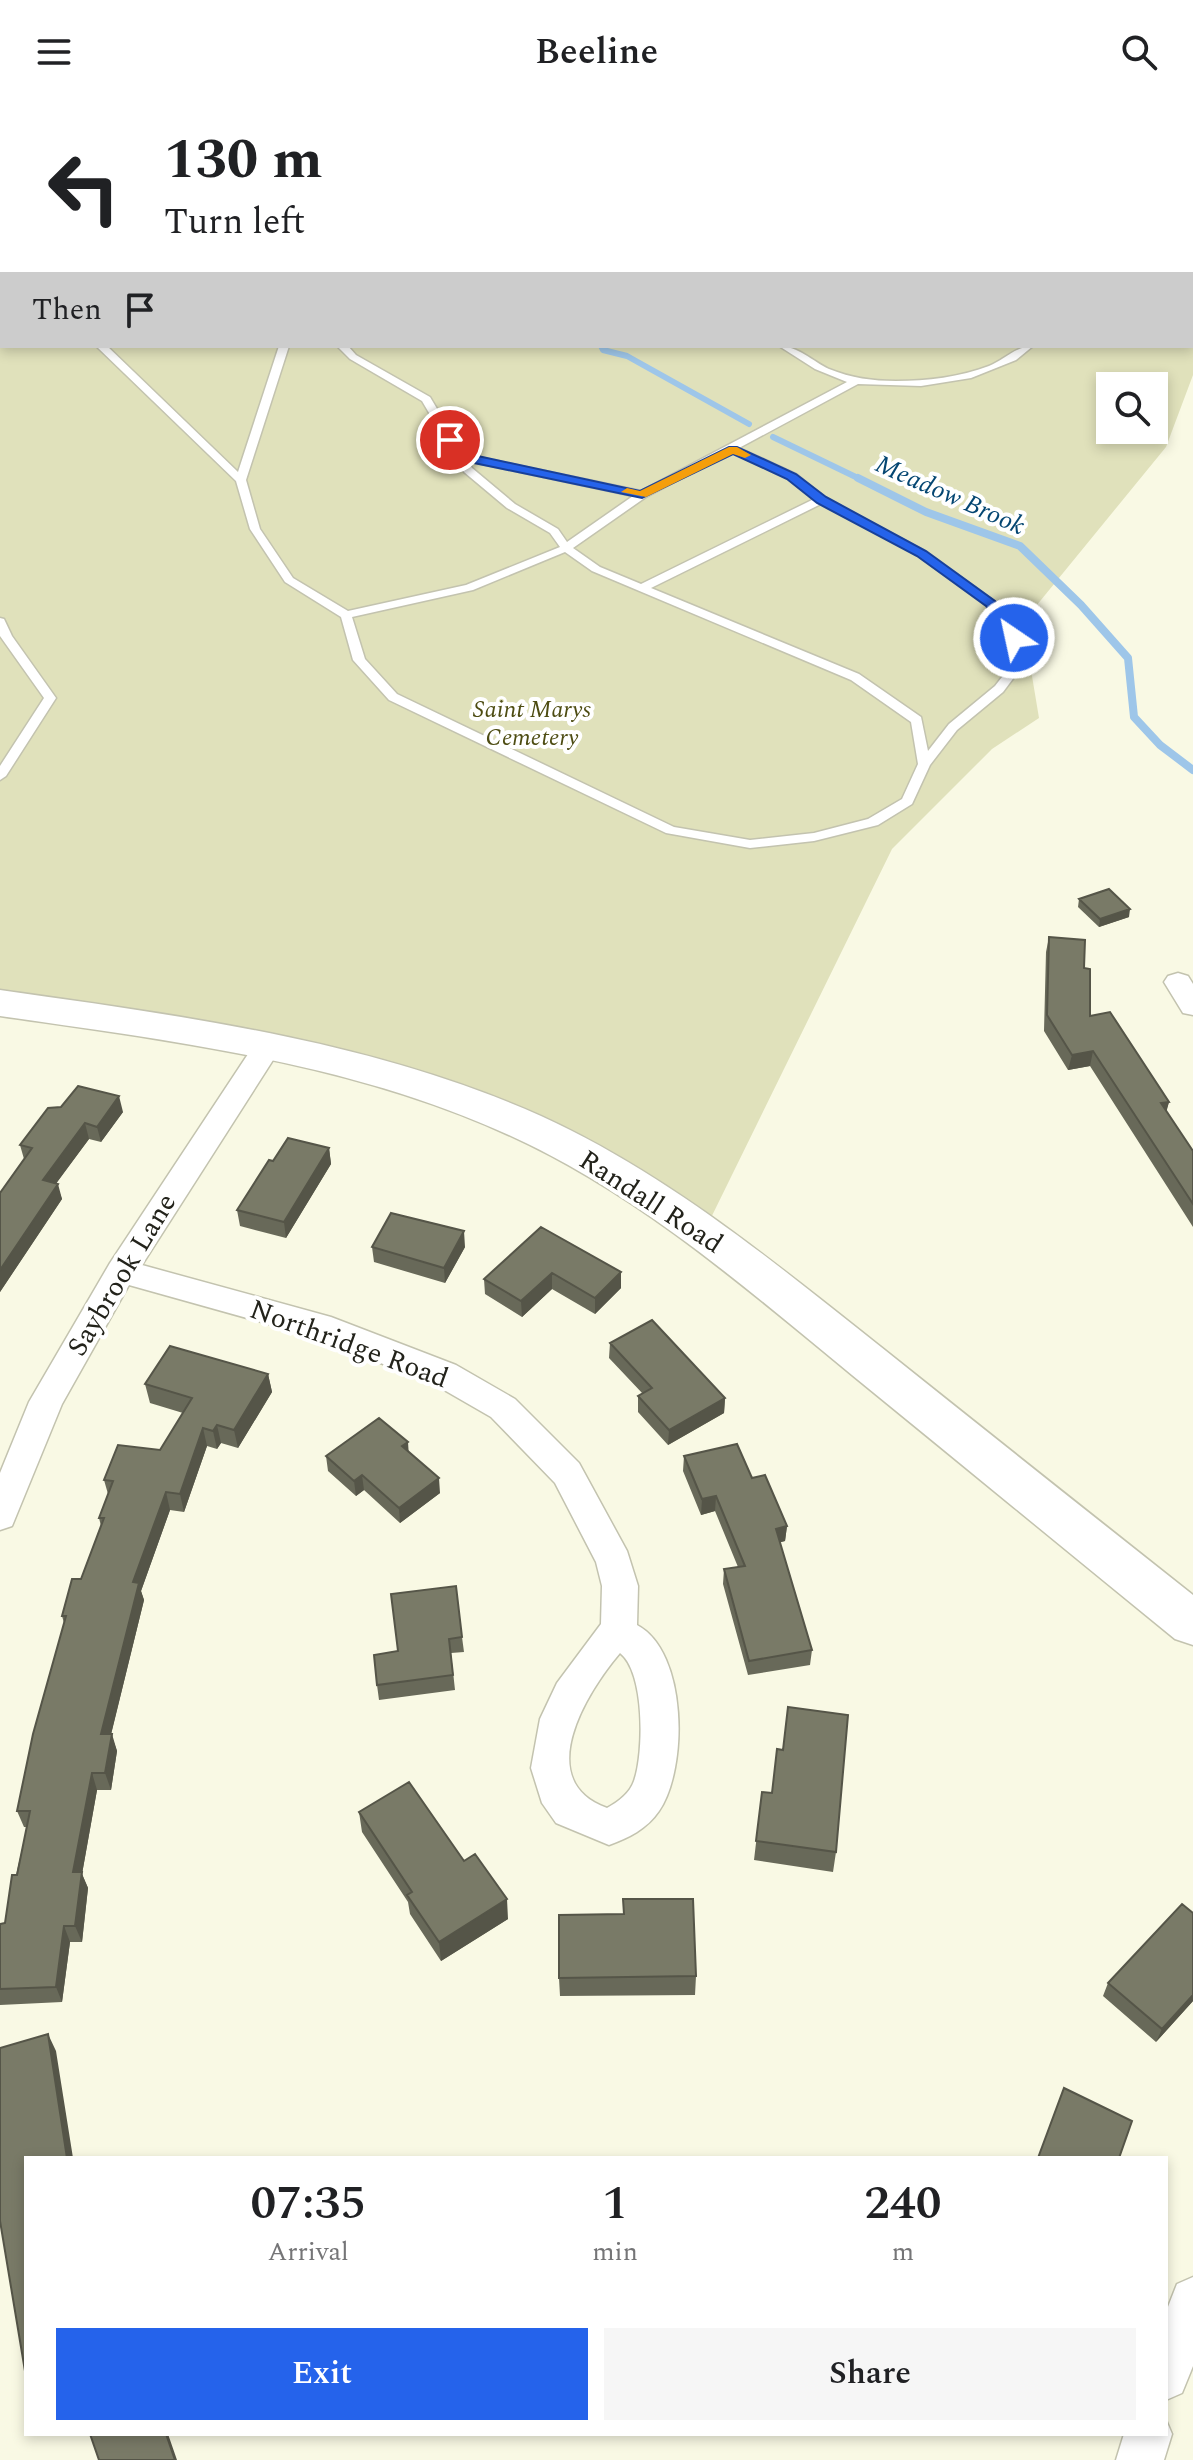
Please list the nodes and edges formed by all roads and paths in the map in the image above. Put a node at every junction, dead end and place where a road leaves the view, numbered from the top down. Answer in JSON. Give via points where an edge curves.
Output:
{"nodes":[{"id":1,"x":103,"y":348,"type":"edge"},
{"id":2,"x":283,"y":348,"type":"edge"},
{"id":3,"x":344,"y":348,"type":"edge"},
{"id":4,"x":787,"y":348,"type":"edge"},
{"id":5,"x":1025,"y":348,"type":"edge"},
{"id":6,"x":856,"y":381,"type":"junction"},
{"id":7,"x":733,"y":449,"type":"junction"},
{"id":8,"x":460,"y":456,"type":"junction"},
{"id":9,"x":241,"y":480,"type":"junction"},
{"id":10,"x":642,"y":495,"type":"junction"},
{"id":11,"x":821,"y":500,"type":"junction"},
{"id":12,"x":566,"y":548,"type":"junction"},
{"id":13,"x":641,"y":588,"type":"junction"},
{"id":14,"x":346,"y":615,"type":"junction"},
{"id":15,"x":0,"y":621,"type":"edge"},
{"id":16,"x":3,"y":637,"type":"edge"},
{"id":17,"x":924,"y":764,"type":"junction"},
{"id":18,"x":0,"y":776,"type":"edge"},
{"id":19,"x":0,"y":1003,"type":"edge"},
{"id":20,"x":268,"y":1046,"type":"junction"},
{"id":21,"x":121,"y":1271,"type":"junction"},
{"id":22,"x":0,"y":1516,"type":"edge"},
{"id":23,"x":1193,"y":1624,"type":"edge"},
{"id":24,"x":619,"y":1634,"type":"dead end"},
{"id":25,"x":1193,"y":2300,"type":"edge"},
{"id":26,"x":1168,"y":2371,"type":"edge"},
{"id":27,"x":1147,"y":2436,"type":"edge"},
{"id":28,"x":1140,"y":2460,"type":"edge"}],
"edges":[{"from":1,"to":9,"type":"lane"},
{"from":2,"to":9,"type":"lane"},
{"from":3,"to":8,"type":"lane","via":[[426,399]]},
{"from":4,"to":6,"type":"lane","via":[[809,363]]},
{"from":5,"to":6,"type":"lane","via":[[1000,365],[936,383]]},
{"from":6,"to":7,"type":"lane"},
{"from":7,"to":10,"type":"lane"},
{"from":7,"to":11,"type":"lane","via":[[792,476]]},
{"from":8,"to":10,"type":"lane"},
{"from":8,"to":12,"type":"lane","via":[[468,470],[511,506],[554,531]]},
{"from":9,"to":14,"type":"lane","via":[[255,529],[289,580]]},
{"from":10,"to":12,"type":"lane"},
{"from":11,"to":13,"type":"lane"},
{"from":11,"to":17,"type":"lane","via":[[921,553],[991,604],[1014,638],[1015,668],[999,689],[953,727]]},
{"from":12,"to":13,"type":"lane","via":[[596,569]]},
{"from":12,"to":14,"type":"lane","via":[[469,588]]},
{"from":13,"to":17,"type":"lane","via":[[855,677],[917,720]]},
{"from":14,"to":17,"type":"lane","via":[[359,660],[393,697],[671,830],[750,844],[814,837],[873,822],[907,801]]},
{"from":15,"to":16,"type":"lane"},
{"from":16,"to":18,"type":"lane","via":[[50,698]]},
{"from":19,"to":20,"type":"street","name":"Randall Road"},
{"from":20,"to":21,"type":"street","name":"Saybrook Lane"},
{"from":20,"to":23,"type":"street","name":"Randall Road","via":[[401,1078],[525,1126],[626,1179],[753,1270]]},
{"from":21,"to":22,"type":"street","name":"Saybrook Lane","via":[[46,1402]]},
{"from":21,"to":24,"type":"street","name":"Northridge Road","via":[[319,1326],[444,1374],[503,1408],[567,1473],[614,1561],[620,1586]]},
{"from":25,"to":26,"type":"street"},
{"from":27,"to":28,"type":"street"}]}
